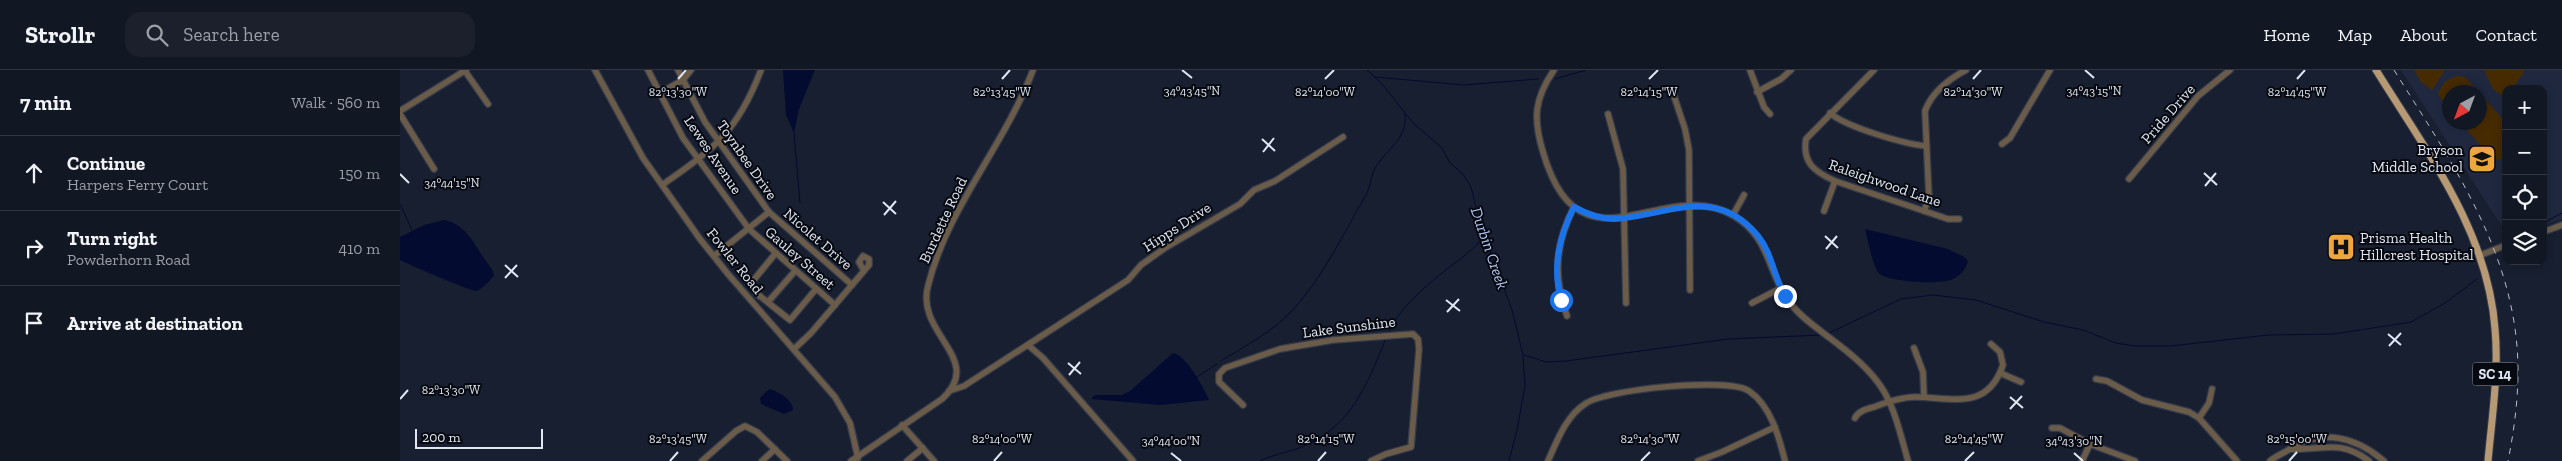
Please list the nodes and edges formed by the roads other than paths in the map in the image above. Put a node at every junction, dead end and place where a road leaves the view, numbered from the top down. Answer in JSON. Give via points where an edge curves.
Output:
{"nodes":[{"id":1,"x":466,"y":70,"type":"edge"},
{"id":2,"x":595,"y":70,"type":"edge"},
{"id":3,"x":648,"y":70,"type":"edge"},
{"id":4,"x":678,"y":70,"type":"edge"},
{"id":5,"x":691,"y":70,"type":"edge"},
{"id":6,"x":761,"y":70,"type":"edge"},
{"id":7,"x":1033,"y":70,"type":"edge"},
{"id":8,"x":1554,"y":70,"type":"edge"},
{"id":9,"x":1750,"y":70,"type":"edge"},
{"id":10,"x":1791,"y":70,"type":"edge"},
{"id":11,"x":1874,"y":70,"type":"edge"},
{"id":12,"x":1966,"y":70,"type":"edge"},
{"id":13,"x":2050,"y":70,"type":"edge"},
{"id":14,"x":2230,"y":70,"type":"edge"},
{"id":15,"x":2376,"y":70,"type":"edge"},
{"id":16,"x":683,"y":80,"type":"junction"},
{"id":17,"x":1672,"y":90,"type":"dead end"},
{"id":18,"x":1758,"y":92,"type":"junction"},
{"id":19,"x":660,"y":93,"type":"junction"},
{"id":20,"x":488,"y":104,"type":"dead end"},
{"id":21,"x":400,"y":113,"type":"edge"},
{"id":22,"x":1830,"y":113,"type":"junction"},
{"id":23,"x":1608,"y":114,"type":"dead end"},
{"id":24,"x":1770,"y":114,"type":"dead end"},
{"id":25,"x":1343,"y":137,"type":"dead end"},
{"id":26,"x":720,"y":142,"type":"junction"},
{"id":27,"x":2002,"y":144,"type":"dead end"},
{"id":28,"x":1926,"y":146,"type":"junction"},
{"id":29,"x":699,"y":159,"type":"junction"},
{"id":30,"x":434,"y":169,"type":"dead end"},
{"id":31,"x":2129,"y":179,"type":"dead end"},
{"id":32,"x":1835,"y":181,"type":"junction"},
{"id":33,"x":662,"y":185,"type":"junction"},
{"id":34,"x":1744,"y":195,"type":"dead end"},
{"id":35,"x":1690,"y":205,"type":"junction"},
{"id":36,"x":1574,"y":207,"type":"junction"},
{"id":37,"x":1824,"y":211,"type":"dead end"},
{"id":38,"x":1924,"y":211,"type":"junction"},
{"id":39,"x":769,"y":212,"type":"junction"},
{"id":40,"x":1733,"y":215,"type":"junction"},
{"id":41,"x":1625,"y":216,"type":"junction"},
{"id":42,"x":1959,"y":219,"type":"dead end"},
{"id":43,"x":2562,"y":225,"type":"edge"},
{"id":44,"x":749,"y":229,"type":"junction"},
{"id":45,"x":2547,"y":231,"type":"edge"},
{"id":46,"x":2502,"y":247,"type":"edge"},
{"id":47,"x":775,"y":254,"type":"junction"},
{"id":48,"x":2481,"y":255,"type":"junction"},
{"id":49,"x":714,"y":256,"type":"junction"},
{"id":50,"x":795,"y":271,"type":"junction"},
{"id":51,"x":864,"y":271,"type":"dead end"},
{"id":52,"x":852,"y":285,"type":"junction"},
{"id":53,"x":1781,"y":288,"type":"junction"},
{"id":54,"x":816,"y":289,"type":"junction"},
{"id":55,"x":1690,"y":290,"type":"dead end"},
{"id":56,"x":768,"y":302,"type":"junction"},
{"id":57,"x":1626,"y":303,"type":"dead end"},
{"id":58,"x":1752,"y":303,"type":"dead end"},
{"id":59,"x":835,"y":305,"type":"junction"},
{"id":60,"x":1567,"y":316,"type":"dead end"},
{"id":61,"x":1991,"y":344,"type":"dead end"},
{"id":62,"x":1028,"y":345,"type":"junction"},
{"id":63,"x":1914,"y":348,"type":"dead end"},
{"id":64,"x":794,"y":349,"type":"junction"},
{"id":65,"x":2000,"y":373,"type":"junction"},
{"id":66,"x":2096,"y":379,"type":"dead end"},
{"id":67,"x":2021,"y":382,"type":"dead end"},
{"id":68,"x":2212,"y":389,"type":"dead end"},
{"id":69,"x":949,"y":391,"type":"junction"},
{"id":70,"x":1924,"y":397,"type":"junction"},
{"id":71,"x":1891,"y":401,"type":"junction"},
{"id":72,"x":1243,"y":405,"type":"dead end"},
{"id":73,"x":1855,"y":418,"type":"dead end"},
{"id":74,"x":2199,"y":418,"type":"junction"},
{"id":75,"x":902,"y":425,"type":"junction"},
{"id":76,"x":1775,"y":427,"type":"junction"},
{"id":77,"x":2052,"y":428,"type":"dead end"},
{"id":78,"x":2090,"y":444,"type":"junction"},
{"id":79,"x":923,"y":448,"type":"junction"},
{"id":80,"x":775,"y":449,"type":"junction"},
{"id":81,"x":2290,"y":449,"type":"junction"},
{"id":82,"x":858,"y":458,"type":"edge"},
{"id":83,"x":1375,"y":460,"type":"edge"},
{"id":84,"x":702,"y":461,"type":"edge"},
{"id":85,"x":762,"y":461,"type":"edge"},
{"id":86,"x":787,"y":461,"type":"edge"},
{"id":87,"x":851,"y":461,"type":"edge"},
{"id":88,"x":907,"y":461,"type":"edge"},
{"id":89,"x":934,"y":461,"type":"edge"},
{"id":90,"x":1134,"y":461,"type":"edge"},
{"id":91,"x":1548,"y":461,"type":"edge"},
{"id":92,"x":1698,"y":461,"type":"edge"},
{"id":93,"x":1785,"y":461,"type":"edge"},
{"id":94,"x":1908,"y":461,"type":"edge"},
{"id":95,"x":2082,"y":461,"type":"edge"},
{"id":96,"x":2135,"y":461,"type":"edge"},
{"id":97,"x":2237,"y":461,"type":"edge"},
{"id":98,"x":2270,"y":461,"type":"edge"},
{"id":99,"x":2369,"y":461,"type":"edge"},
{"id":100,"x":2384,"y":461,"type":"edge"},
{"id":101,"x":2488,"y":461,"type":"edge"}],
"edges":[{"from":1,"to":20,"type":"street"},
{"from":1,"to":21,"type":"street"},
{"from":2,"to":33,"type":"street","name":"Fowler Road","via":[[643,158]]},
{"from":3,"to":19,"type":"street","name":"Lewes Avenue"},
{"from":4,"to":16,"type":"street","name":"Toynbee Drive"},
{"from":5,"to":16,"type":"street"},
{"from":6,"to":26,"type":"street","via":[[748,103]]},
{"from":7,"to":69,"type":"street","name":"Burdette Road","via":[[954,221],[927,286],[928,316],[956,363],[955,380]]},
{"from":8,"to":36,"type":"street","via":[[1541,93],[1536,123],[1550,177],[1560,194]]},
{"from":9,"to":18,"type":"street"},
{"from":10,"to":18,"type":"street"},
{"from":11,"to":22,"type":"street","name":"Raleighwood Lane"},
{"from":12,"to":28,"type":"street","via":[[1949,80],[1928,101],[1925,111]]},
{"from":13,"to":27,"type":"street","via":[[2010,138]]},
{"from":14,"to":31,"type":"street","name":"Pride Drive","via":[[2198,96]]},
{"from":15,"to":48,"type":"main road","number":"SC 14","via":[[2458,205]]},
{"from":16,"to":19,"type":"street"},
{"from":16,"to":26,"type":"street","name":"Toynbee Drive","via":[[705,122]]},
{"from":17,"to":35,"type":"street","via":[[1687,138]]},
{"from":18,"to":24,"type":"street"},
{"from":19,"to":29,"type":"street","name":"Lewes Avenue","via":[[679,131]]},
{"from":21,"to":30,"type":"street"},
{"from":22,"to":28,"type":"street","via":[[1863,129]]},
{"from":22,"to":32,"type":"street","name":"Raleighwood Lane","via":[[1806,140],[1805,155],[1816,171]]},
{"from":23,"to":41,"type":"street","via":[[1623,169]]},
{"from":25,"to":62,"type":"street","name":"Hipps Drive","via":[[1165,248],[1141,265],[1128,280]]},
{"from":26,"to":29,"type":"street"},
{"from":26,"to":39,"type":"street","name":"Toynbee Drive"},
{"from":28,"to":38,"type":"street","via":[[1929,198]]},
{"from":29,"to":33,"type":"street"},
{"from":29,"to":44,"type":"street","name":"Lewes Avenue"},
{"from":32,"to":37,"type":"street"},
{"from":32,"to":38,"type":"street","name":"Raleighwood Lane"},
{"from":33,"to":49,"type":"street","name":"Fowler Road"},
{"from":34,"to":40,"type":"street"},
{"from":35,"to":40,"type":"street","via":[[1714,208]]},
{"from":35,"to":41,"type":"street"},
{"from":35,"to":55,"type":"street"},
{"from":36,"to":41,"type":"street","via":[[1602,218]]},
{"from":36,"to":60,"type":"street","via":[[1562,233],[1557,262],[1559,291]]},
{"from":38,"to":42,"type":"street","name":"Raleighwood Lane"},
{"from":39,"to":44,"type":"street"},
{"from":39,"to":52,"type":"street","name":"Nicolet Drive"},
{"from":40,"to":53,"type":"street","via":[[1760,239]]},
{"from":41,"to":57,"type":"street"},
{"from":43,"to":45,"type":"street"},
{"from":44,"to":47,"type":"street","name":"Gauley Street"},
{"from":44,"to":49,"type":"street"},
{"from":46,"to":48,"type":"street"},
{"from":47,"to":50,"type":"street","name":"Gauley Street"},
{"from":47,"to":56,"type":"street","via":[[752,282],[753,288]]},
{"from":48,"to":101,"type":"main road","number":"SC 14","via":[[2496,330]]},
{"from":49,"to":64,"type":"street","name":"Fowler Road"},
{"from":50,"to":54,"type":"street","name":"Gauley Street"},
{"from":50,"to":56,"type":"street"},
{"from":51,"to":52,"type":"street"},
{"from":52,"to":59,"type":"street"},
{"from":53,"to":58,"type":"street"},
{"from":53,"to":71,"type":"street","via":[[1801,314],[1869,370]]},
{"from":54,"to":56,"type":"street","via":[[790,320]]},
{"from":54,"to":59,"type":"street","name":"Gauley Street"},
{"from":59,"to":64,"type":"street"},
{"from":61,"to":65,"type":"street","via":[[2002,355]]},
{"from":62,"to":69,"type":"street","name":"Hipps Drive","via":[[964,386]]},
{"from":62,"to":90,"type":"street"},
{"from":63,"to":70,"type":"street","via":[[1923,372]]},
{"from":64,"to":82,"type":"street","name":"Fowler Road","via":[[842,408],[854,435]]},
{"from":65,"to":67,"type":"street"},
{"from":65,"to":70,"type":"street","via":[[1988,388],[1970,398],[1955,401]]},
{"from":66,"to":74,"type":"street","via":[[2110,382],[2142,400],[2189,412]]},
{"from":68,"to":74,"type":"street","via":[[2210,400]]},
{"from":69,"to":75,"type":"street"},
{"from":70,"to":71,"type":"street"},
{"from":71,"to":73,"type":"street","via":[[1860,412]]},
{"from":71,"to":94,"type":"street"},
{"from":72,"to":83,"type":"street","name":"Lake Sunshine","via":[[1219,382],[1219,374],[1225,368],[1285,348],[1347,338],[1411,333],[1417,337],[1420,349],[1411,447]]},
{"from":74,"to":97,"type":"street"},
{"from":75,"to":79,"type":"street"},
{"from":75,"to":82,"type":"street"},
{"from":76,"to":91,"type":"street","via":[[1748,390],[1731,384],[1625,391],[1593,399],[1581,406],[1569,421]]},
{"from":76,"to":92,"type":"street"},
{"from":76,"to":93,"type":"street"},
{"from":77,"to":78,"type":"street","via":[[2060,428]]},
{"from":78,"to":95,"type":"street"},
{"from":78,"to":96,"type":"street"},
{"from":79,"to":88,"type":"street"},
{"from":79,"to":89,"type":"street"},
{"from":80,"to":84,"type":"street","via":[[758,432],[745,426],[736,430]]},
{"from":80,"to":85,"type":"street"},
{"from":80,"to":86,"type":"street"},
{"from":81,"to":98,"type":"street"},
{"from":81,"to":99,"type":"street","via":[[2344,447]]},
{"from":81,"to":100,"type":"street","via":[[2311,439],[2339,437],[2355,442]]},
{"from":82,"to":87,"type":"street"}]}
